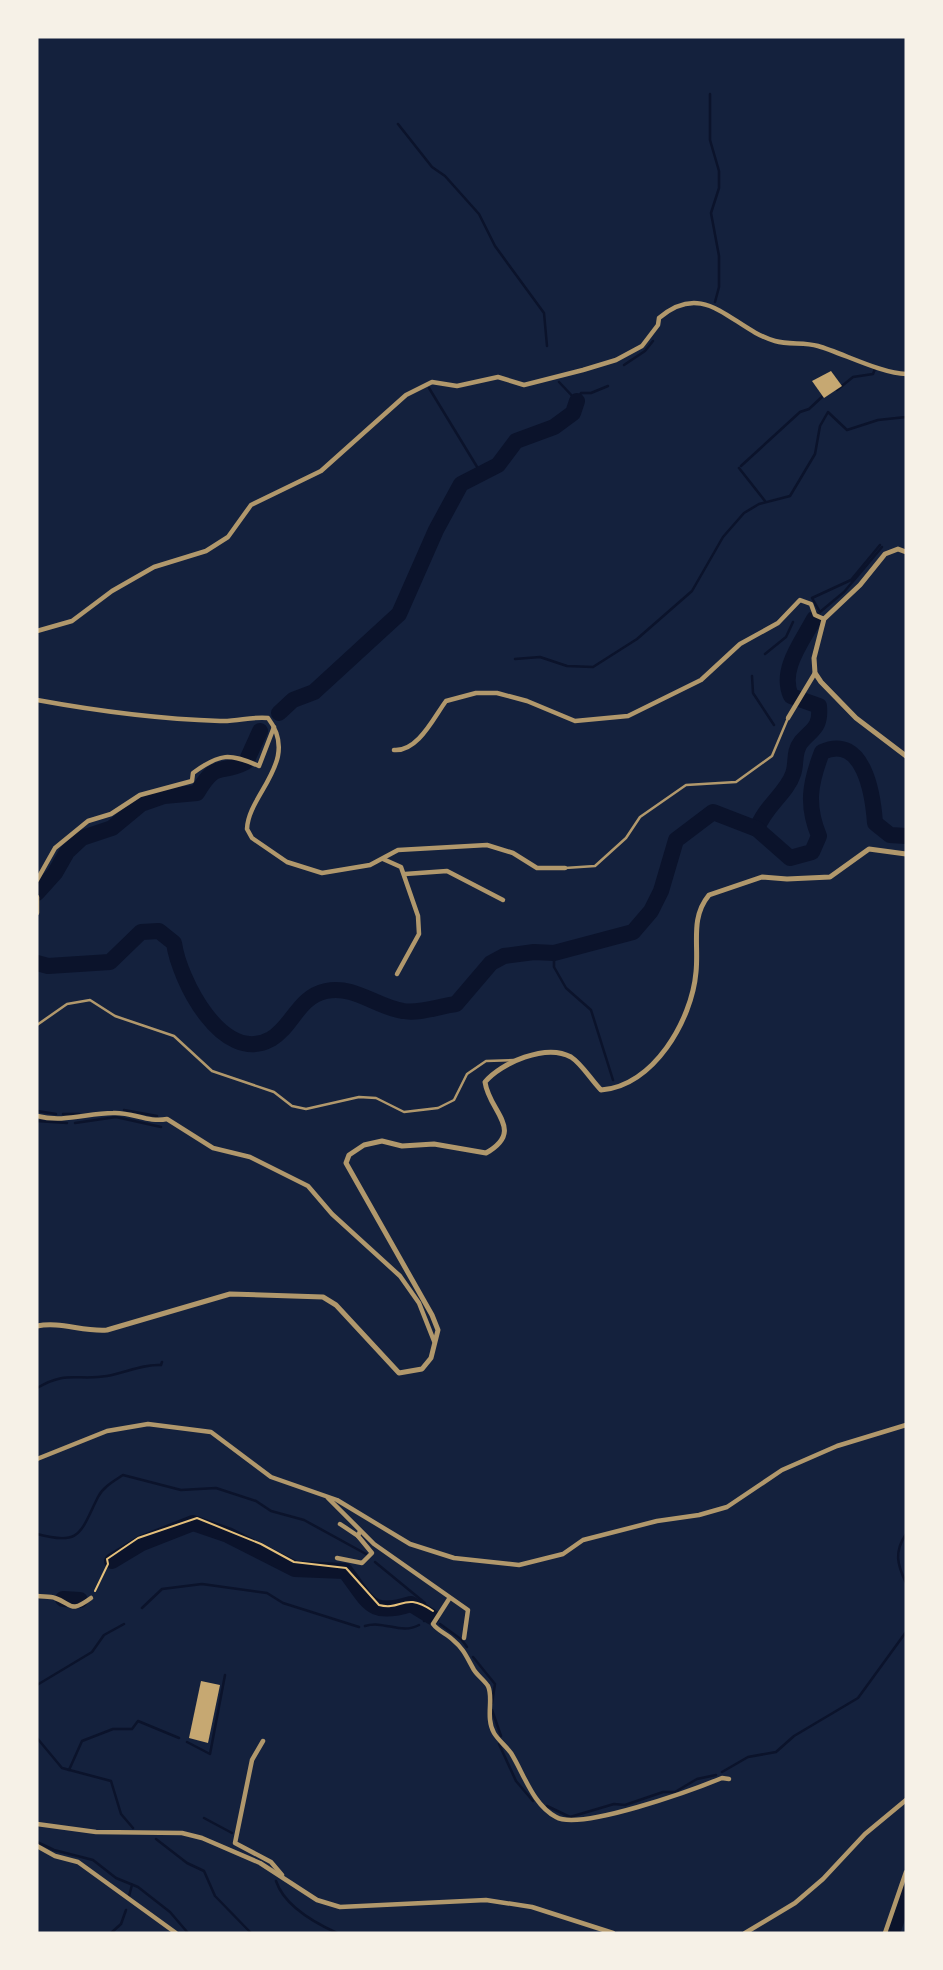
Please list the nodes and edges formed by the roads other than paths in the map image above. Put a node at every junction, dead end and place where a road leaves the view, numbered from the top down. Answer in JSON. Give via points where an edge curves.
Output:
{"nodes":[{"id":1,"x":906,"y":374,"type":"edge"},
{"id":2,"x":906,"y":551,"type":"edge"},
{"id":3,"x":824,"y":619,"type":"junction"},
{"id":4,"x":37,"y":631,"type":"edge"},
{"id":5,"x":815,"y":673,"type":"junction"},
{"id":6,"x":37,"y":700,"type":"edge"},
{"id":7,"x":788,"y":718,"type":"joint"},
{"id":8,"x":275,"y":726,"type":"junction"},
{"id":9,"x":394,"y":750,"type":"dead end"},
{"id":10,"x":906,"y":756,"type":"edge"},
{"id":11,"x":906,"y":854,"type":"edge"},
{"id":12,"x":382,"y":859,"type":"junction"},
{"id":13,"x":565,"y":868,"type":"joint"},
{"id":14,"x":405,"y":874,"type":"junction"},
{"id":15,"x":37,"y":880,"type":"edge"},
{"id":16,"x":38,"y":898,"type":"edge"},
{"id":17,"x":503,"y":900,"type":"dead end"},
{"id":18,"x":37,"y":913,"type":"edge"},
{"id":19,"x":397,"y":974,"type":"dead end"},
{"id":20,"x":37,"y":1024,"type":"edge"},
{"id":21,"x":521,"y":1060,"type":"junction"},
{"id":22,"x":37,"y":1116,"type":"edge"},
{"id":23,"x":37,"y":1326,"type":"edge"},
{"id":24,"x":434,"y":1342,"type":"junction"},
{"id":25,"x":906,"y":1425,"type":"edge"},
{"id":26,"x":37,"y":1459,"type":"edge"},
{"id":27,"x":327,"y":1497,"type":"junction"},
{"id":28,"x":340,"y":1524,"type":"dead end"},
{"id":29,"x":359,"y":1534,"type":"junction"},
{"id":30,"x":337,"y":1558,"type":"dead end"},
{"id":31,"x":37,"y":1596,"type":"edge"},
{"id":32,"x":91,"y":1598,"type":"road end"},
{"id":33,"x":449,"y":1599,"type":"junction"},
{"id":34,"x":464,"y":1639,"type":"dead end"},
{"id":35,"x":263,"y":1741,"type":"dead end"},
{"id":36,"x":729,"y":1779,"type":"dead end"},
{"id":37,"x":906,"y":1800,"type":"edge"},
{"id":38,"x":37,"y":1824,"type":"edge"},
{"id":39,"x":37,"y":1846,"type":"edge"},
{"id":40,"x":906,"y":1872,"type":"edge"},
{"id":41,"x":282,"y":1876,"type":"junction"},
{"id":42,"x":176,"y":1933,"type":"edge"},
{"id":43,"x":613,"y":1933,"type":"edge"},
{"id":44,"x":746,"y":1933,"type":"edge"},
{"id":45,"x":885,"y":1933,"type":"edge"}],
"edges":[{"from":1,"to":4,"type":"street","via":[[816,345],[777,342],[706,305],[673,306],[659,318],[642,346],[616,360],[524,385],[498,377],[457,386],[432,382],[406,395],[321,471],[251,505],[228,537],[206,551],[154,567],[72,621]]},
{"from":2,"to":3,"type":"street","via":[[886,554]]},
{"from":3,"to":5,"type":"street"},
{"from":3,"to":9,"type":"street","via":[[815,615],[811,604],[800,600],[778,623],[740,645],[701,680],[628,716],[575,721],[527,701],[476,693],[446,701],[412,744]]},
{"from":5,"to":7,"type":"street"},
{"from":5,"to":10,"type":"street","via":[[856,718]]},
{"from":6,"to":8,"type":"street","via":[[195,720],[241,722],[259,717],[268,718]]},
{"from":7,"to":13,"type":"lane","via":[[772,756],[736,782],[686,785],[639,817],[626,838],[595,866]]},
{"from":8,"to":12,"type":"street","via":[[276,763],[247,820],[252,838],[308,871],[346,871]]},
{"from":8,"to":15,"type":"street","via":[[259,766],[236,755],[210,760],[193,773],[192,781],[140,795],[111,814],[88,821],[55,848]]},
{"from":11,"to":21,"type":"street","via":[[869,849],[831,877],[762,877],[709,895],[696,916],[697,970],[684,1015],[666,1049],[632,1081],[601,1090],[573,1058],[551,1053]]},
{"from":12,"to":13,"type":"street","via":[[398,850],[487,845],[513,853],[537,868]]},
{"from":12,"to":14,"type":"street","via":[[401,867]]},
{"from":14,"to":17,"type":"street","via":[[447,871]]},
{"from":14,"to":19,"type":"street","via":[[419,934]]},
{"from":16,"to":18,"type":"street"},
{"from":20,"to":21,"type":"lane","via":[[67,1004],[90,1000],[115,1016],[174,1036],[212,1071],[274,1092],[306,1110],[359,1097],[376,1098],[404,1112],[438,1108],[454,1100],[467,1074],[486,1061]]},
{"from":21,"to":24,"type":"street","via":[[485,1082],[486,1094],[504,1122],[505,1136],[499,1146],[486,1153],[382,1141],[364,1145],[349,1155],[346,1163],[426,1302],[438,1330]]},
{"from":22,"to":24,"type":"street","via":[[68,1120],[114,1112],[153,1122],[167,1119],[213,1148],[250,1157],[293,1177],[308,1186],[400,1276],[419,1303]]},
{"from":23,"to":24,"type":"street","via":[[99,1331],[230,1294],[309,1296],[336,1305],[399,1373],[422,1369]]},
{"from":25,"to":27,"type":"street","via":[[837,1446],[782,1470],[727,1507],[583,1540],[563,1554],[519,1565],[454,1558],[410,1544]]},
{"from":26,"to":27,"type":"street","via":[[107,1431],[162,1423],[211,1432],[271,1477]]},
{"from":27,"to":29,"type":"street"},
{"from":28,"to":29,"type":"street"},
{"from":29,"to":30,"type":"street","via":[[372,1553],[367,1560]]},
{"from":29,"to":33,"type":"street"},
{"from":31,"to":32,"type":"street","via":[[78,1607]]},
{"from":33,"to":34,"type":"street","via":[[468,1610]]},
{"from":33,"to":36,"type":"street","via":[[433,1624],[464,1650],[488,1686],[494,1734],[515,1759],[543,1808],[556,1818],[577,1822],[624,1813]]},
{"from":35,"to":41,"type":"street","via":[[252,1760],[235,1843],[271,1862]]},
{"from":37,"to":44,"type":"street","via":[[795,1903]]},
{"from":38,"to":41,"type":"street","via":[[96,1832],[182,1833]]},
{"from":39,"to":42,"type":"street","via":[[78,1862]]},
{"from":40,"to":45,"type":"street"},
{"from":41,"to":43,"type":"street","via":[[317,1900],[340,1907],[486,1900],[532,1907]]}]}
